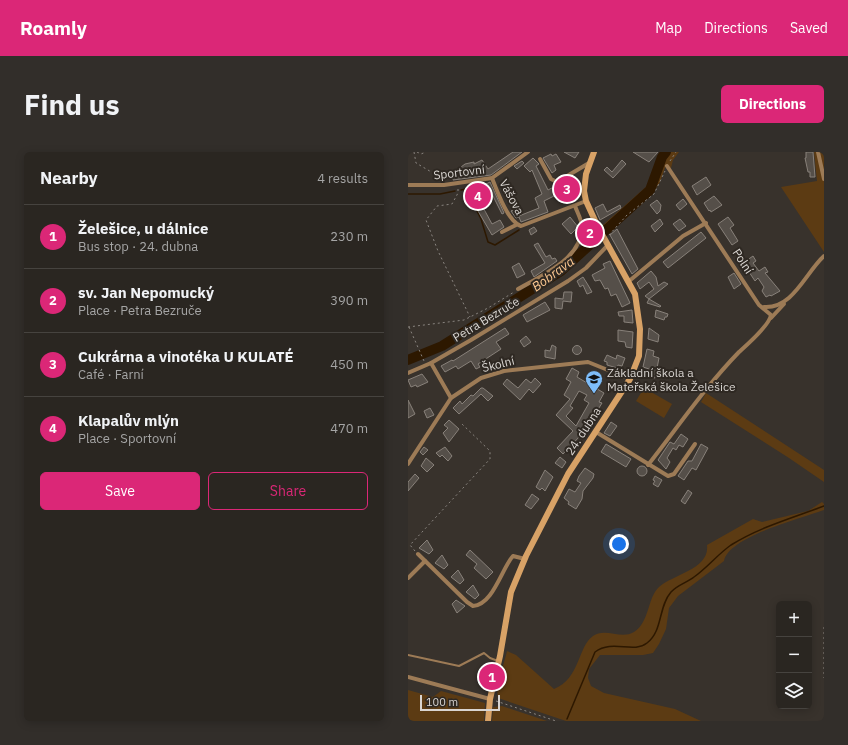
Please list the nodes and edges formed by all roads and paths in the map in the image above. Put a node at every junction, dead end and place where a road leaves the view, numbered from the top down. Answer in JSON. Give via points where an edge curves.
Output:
{"nodes":[{"id":1,"x":414,"y":152,"type":"edge"},
{"id":2,"x":417,"y":152,"type":"edge"},
{"id":3,"x":426,"y":152,"type":"edge"},
{"id":4,"x":528,"y":152,"type":"edge"},
{"id":5,"x":594,"y":152,"type":"edge"},
{"id":6,"x":676,"y":152,"type":"edge"},
{"id":7,"x":818,"y":152,"type":"edge"},
{"id":8,"x":540,"y":159,"type":"dead end"},
{"id":9,"x":589,"y":163,"type":"junction"},
{"id":10,"x":667,"y":166,"type":"junction"},
{"id":11,"x":492,"y":178,"type":"junction"},
{"id":12,"x":824,"y":179,"type":"edge"},
{"id":13,"x":451,"y":183,"type":"junction"},
{"id":14,"x":408,"y":185,"type":"edge"},
{"id":15,"x":458,"y":189,"type":"dead end"},
{"id":16,"x":586,"y":201,"type":"junction"},
{"id":17,"x":575,"y":206,"type":"junction"},
{"id":18,"x":706,"y":223,"type":"junction"},
{"id":19,"x":516,"y":225,"type":"junction"},
{"id":20,"x":502,"y":232,"type":"dead end"},
{"id":21,"x":606,"y":242,"type":"junction"},
{"id":22,"x":824,"y":256,"type":"edge"},
{"id":23,"x":628,"y":282,"type":"junction"},
{"id":24,"x":518,"y":289,"type":"joint"},
{"id":25,"x":785,"y":302,"type":"junction"},
{"id":26,"x":764,"y":307,"type":"junction"},
{"id":27,"x":470,"y":317,"type":"junction"},
{"id":28,"x":770,"y":318,"type":"junction"},
{"id":29,"x":409,"y":327,"type":"edge"},
{"id":30,"x":424,"y":360,"type":"dead end"},
{"id":31,"x":430,"y":363,"type":"junction"},
{"id":32,"x":408,"y":373,"type":"edge"},
{"id":33,"x":630,"y":379,"type":"junction"},
{"id":34,"x":451,"y":398,"type":"junction"},
{"id":35,"x":462,"y":424,"type":"dead end"},
{"id":36,"x":596,"y":432,"type":"junction"},
{"id":37,"x":695,"y":444,"type":"dead end"},
{"id":38,"x":408,"y":464,"type":"edge"},
{"id":39,"x":648,"y":465,"type":"junction"},
{"id":40,"x":418,"y":554,"type":"joint"},
{"id":41,"x":525,"y":559,"type":"junction"},
{"id":42,"x":425,"y":560,"type":"junction"},
{"id":43,"x":408,"y":578,"type":"edge"},
{"id":44,"x":824,"y":627,"type":"edge"},
{"id":45,"x":408,"y":655,"type":"edge"},
{"id":46,"x":500,"y":659,"type":"junction"},
{"id":47,"x":408,"y":677,"type":"edge"},
{"id":48,"x":824,"y":678,"type":"edge"},
{"id":49,"x":490,"y":699,"type":"junction"},
{"id":50,"x":488,"y":721,"type":"edge"},
{"id":51,"x":556,"y":721,"type":"edge"}],
"edges":[{"from":1,"to":13,"type":"path","via":[[416,162]]},
{"from":2,"to":3,"type":"path"},
{"from":4,"to":11,"type":"street","name":"Sportovní"},
{"from":5,"to":9,"type":"main road","name":"24. dubna"},
{"from":6,"to":10,"type":"path"},
{"from":7,"to":12,"type":"street"},
{"from":8,"to":9,"type":"street","via":[[551,179],[556,182]]},
{"from":9,"to":16,"type":"main road","name":"24. dubna","via":[[585,185]]},
{"from":10,"to":18,"type":"street","name":"Polní"},
{"from":10,"to":21,"type":"path","via":[[654,194],[627,215]]},
{"from":11,"to":13,"type":"street","name":"Sportovní"},
{"from":11,"to":19,"type":"street","name":"Vášova","via":[[510,218]]},
{"from":13,"to":14,"type":"street","name":"Sportovní"},
{"from":15,"to":27,"type":"path","via":[[452,204],[437,206],[426,220]]},
{"from":16,"to":17,"type":"street","name":"Vášova"},
{"from":16,"to":21,"type":"main road","name":"24. dubna"},
{"from":17,"to":19,"type":"street","name":"Vášova","via":[[521,226]]},
{"from":17,"to":24,"type":"street","name":"Petra Bezruče","via":[[582,225],[574,249],[555,268]]},
{"from":18,"to":23,"type":"street","via":[[683,236]]},
{"from":18,"to":26,"type":"street","name":"Polní","via":[[759,305]]},
{"from":19,"to":20,"type":"street","name":"Vášova"},
{"from":21,"to":23,"type":"main road","name":"24. dubna"},
{"from":21,"to":31,"type":"street","name":"Petra Bezruče","via":[[586,268]]},
{"from":22,"to":25,"type":"street"},
{"from":23,"to":33,"type":"main road","name":"24. dubna","via":[[635,294],[640,329],[639,356]]},
{"from":24,"to":27,"type":"path"},
{"from":25,"to":26,"type":"street","via":[[771,308]]},
{"from":25,"to":28,"type":"street"},
{"from":26,"to":28,"type":"street","name":"Polní","via":[[771,315]]},
{"from":27,"to":29,"type":"path","via":[[451,323]]},
{"from":28,"to":39,"type":"street","via":[[762,330],[701,395]]},
{"from":29,"to":30,"type":"path"},
{"from":31,"to":32,"type":"street","name":"Petra Bezruče"},
{"from":31,"to":34,"type":"street"},
{"from":33,"to":34,"type":"street","name":"Školní","via":[[588,362],[552,365],[504,371],[481,378]]},
{"from":33,"to":36,"type":"main road","name":"24. dubna"},
{"from":34,"to":38,"type":"street","name":"Školní"},
{"from":35,"to":40,"type":"path","via":[[490,452],[490,458],[410,545]]},
{"from":36,"to":39,"type":"street"},
{"from":36,"to":41,"type":"main road","name":"24. dubna","via":[[568,474]]},
{"from":37,"to":39,"type":"street","via":[[672,476],[664,475]]},
{"from":40,"to":42,"type":"street"},
{"from":41,"to":42,"type":"street","via":[[513,556],[491,593],[480,604],[473,606]]},
{"from":41,"to":46,"type":"main road","name":"24. dubna","via":[[511,592]]},
{"from":42,"to":43,"type":"street"},
{"from":44,"to":48,"type":"path"},
{"from":45,"to":46,"type":"lane","via":[[459,666],[484,653],[490,658]]},
{"from":46,"to":49,"type":"main road","name":"24. dubna"},
{"from":47,"to":49,"type":"street"},
{"from":49,"to":50,"type":"main road","name":"24. dubna"},
{"from":49,"to":51,"type":"path"}]}
